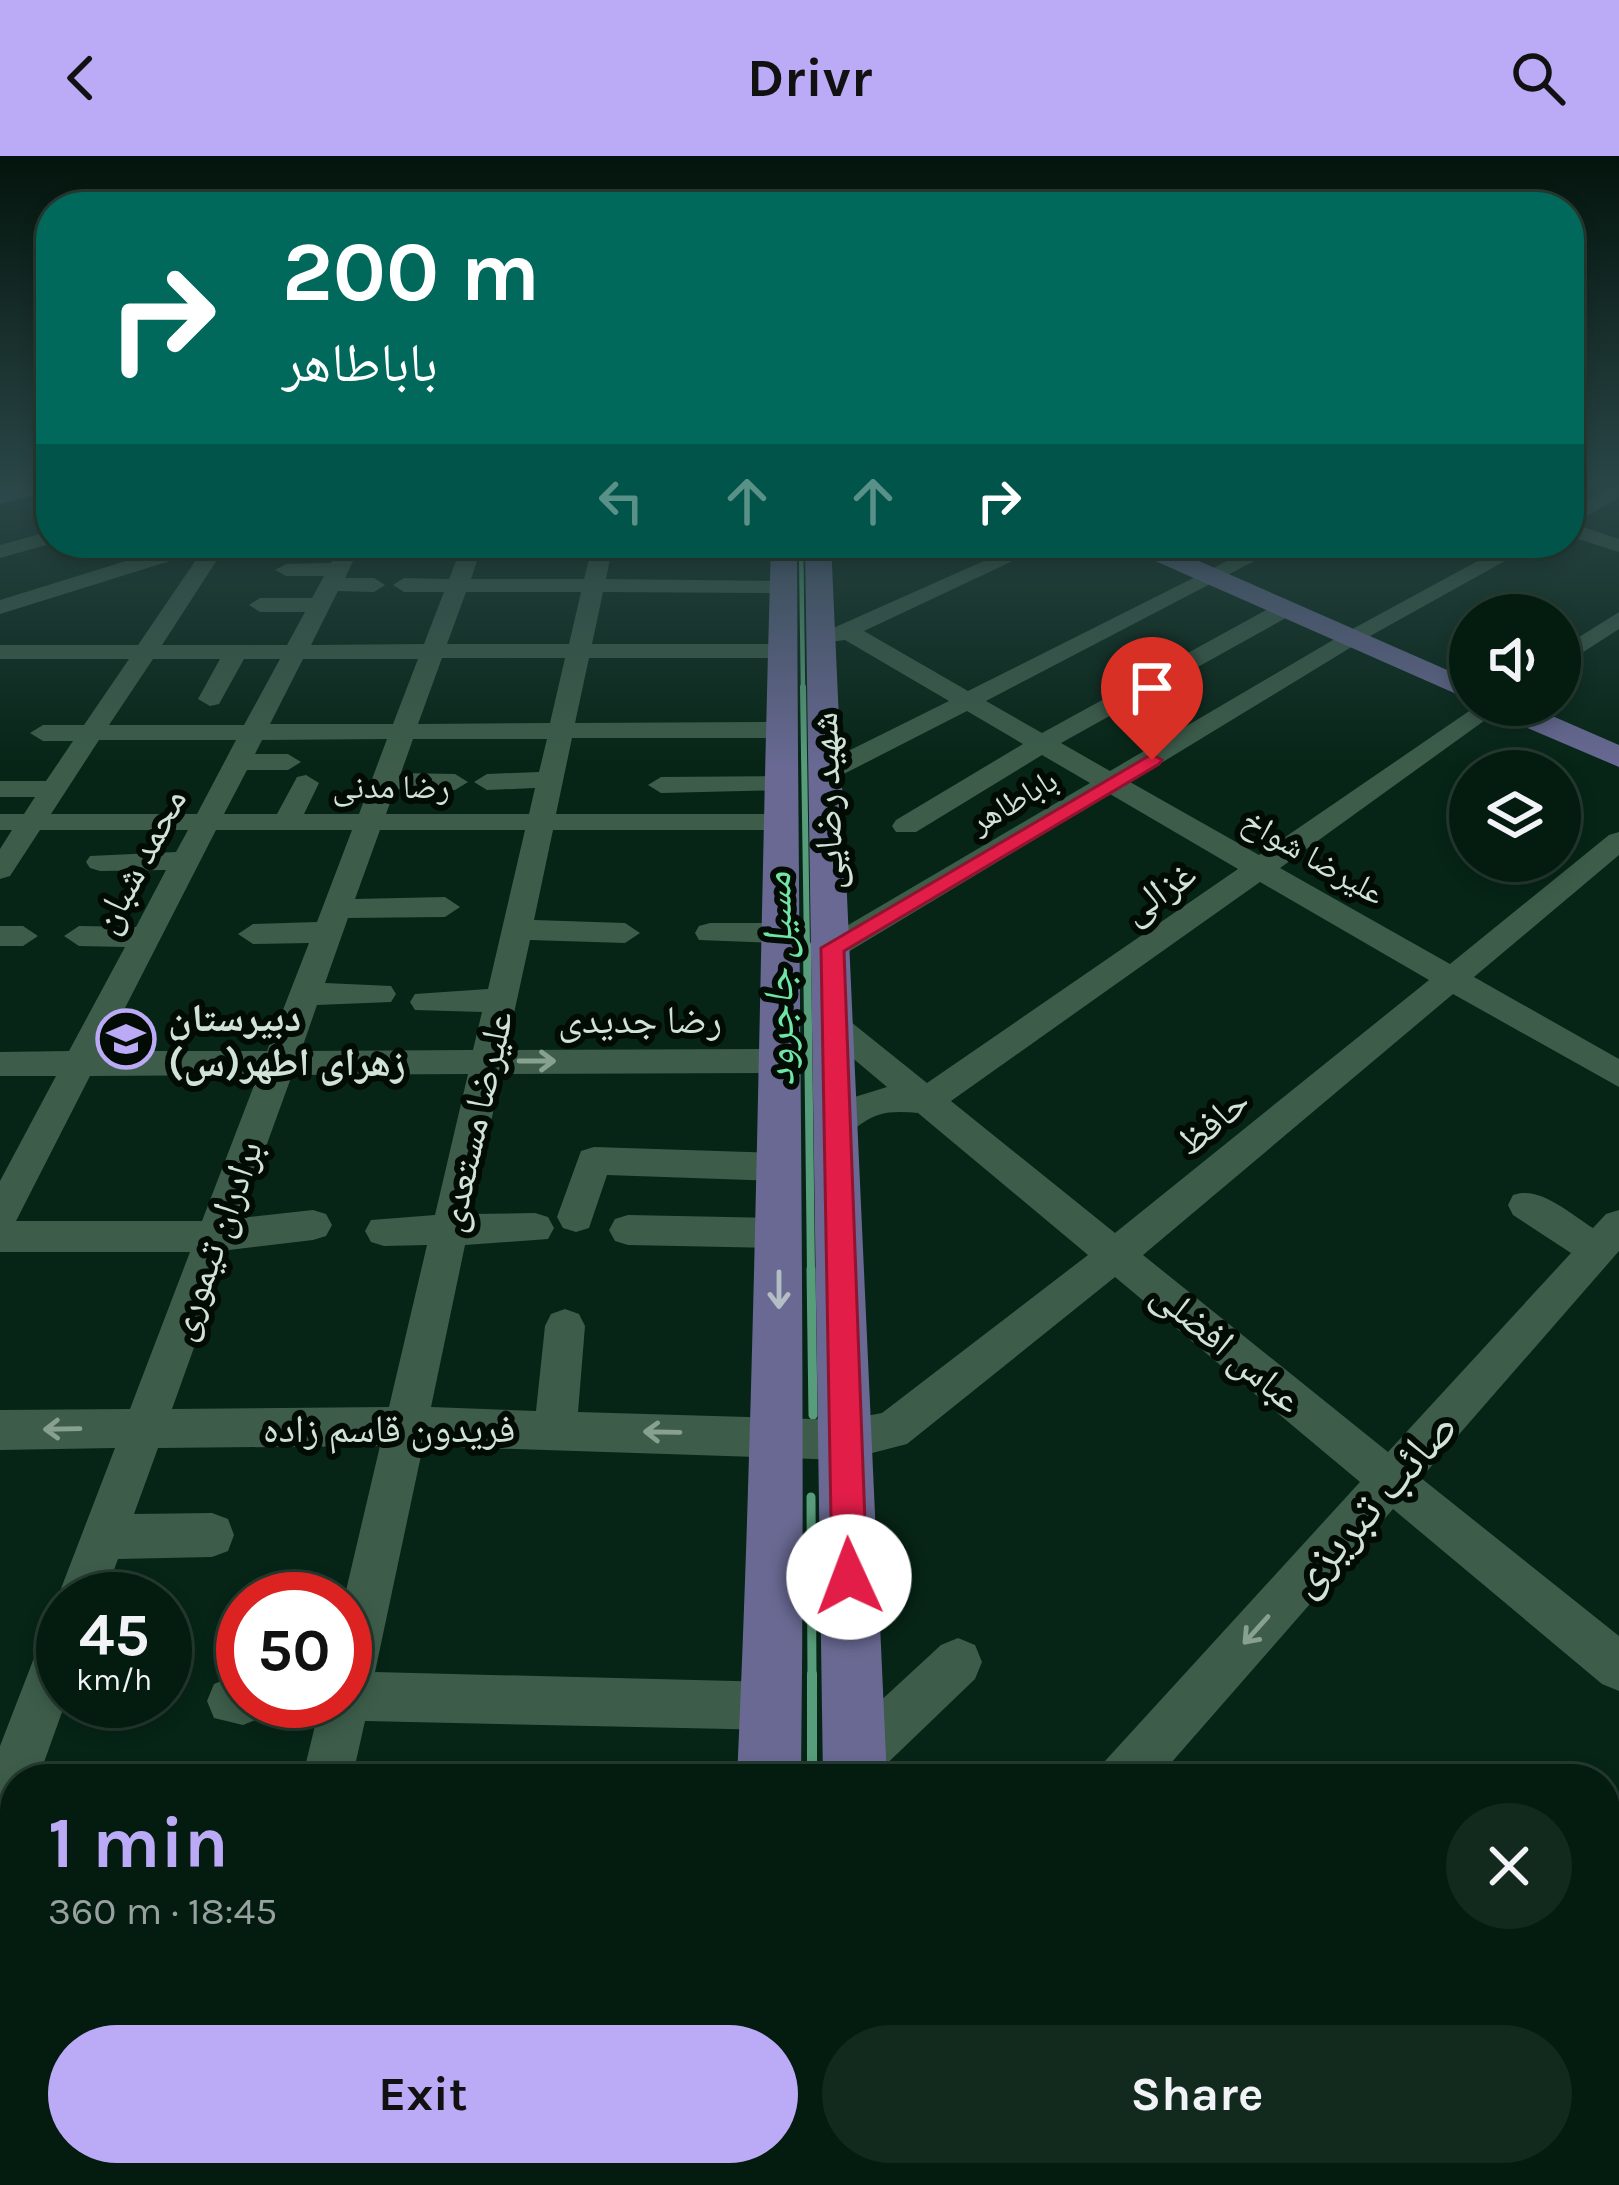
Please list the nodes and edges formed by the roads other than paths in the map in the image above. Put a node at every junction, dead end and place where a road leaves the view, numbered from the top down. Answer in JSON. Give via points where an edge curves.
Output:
{"nodes":[{"id":1,"x":94,"y":578,"type":"edge"},
{"id":2,"x":195,"y":578,"type":"edge"},
{"id":3,"x":322,"y":578,"type":"edge"},
{"id":4,"x":334,"y":578,"type":"edge"},
{"id":5,"x":355,"y":578,"type":"edge"},
{"id":6,"x":460,"y":578,"type":"edge"},
{"id":7,"x":595,"y":578,"type":"edge"},
{"id":8,"x":642,"y":578,"type":"edge"},
{"id":9,"x":810,"y":578,"type":"edge"},
{"id":10,"x":962,"y":578,"type":"edge"},
{"id":11,"x":1213,"y":578,"type":"edge"},
{"id":12,"x":1223,"y":578,"type":"edge"},
{"id":13,"x":1224,"y":578,"type":"edge"},
{"id":14,"x":1475,"y":578,"type":"edge"},
{"id":15,"x":458,"y":584,"type":"junction"},
{"id":16,"x":374,"y":585,"type":"dead end"},
{"id":17,"x":404,"y":585,"type":"dead end"},
{"id":18,"x":593,"y":585,"type":"junction"},
{"id":19,"x":260,"y":605,"type":"dead end"},
{"id":20,"x":0,"y":607,"type":"edge"},
{"id":21,"x":1285,"y":609,"type":"junction"},
{"id":22,"x":1619,"y":619,"type":"edge"},
{"id":23,"x":353,"y":624,"type":"dead end"},
{"id":24,"x":1358,"y":636,"type":"junction"},
{"id":25,"x":817,"y":641,"type":"junction"},
{"id":26,"x":1581,"y":645,"type":"edge"},
{"id":27,"x":0,"y":652,"type":"edge"},
{"id":28,"x":145,"y":652,"type":"junction"},
{"id":29,"x":236,"y":652,"type":"junction"},
{"id":30,"x":295,"y":652,"type":"junction"},
{"id":31,"x":340,"y":652,"type":"junction"},
{"id":32,"x":432,"y":652,"type":"junction"},
{"id":33,"x":578,"y":652,"type":"junction"},
{"id":34,"x":1449,"y":673,"type":"edge"},
{"id":35,"x":1449,"y":681,"type":"edge"},
{"id":36,"x":210,"y":699,"type":"dead end"},
{"id":37,"x":971,"y":703,"type":"junction"},
{"id":38,"x":1466,"y":726,"type":"edge"},
{"id":39,"x":1546,"y":726,"type":"edge"},
{"id":40,"x":1574,"y":726,"type":"edge"},
{"id":41,"x":783,"y":730,"type":"junction"},
{"id":42,"x":561,"y":731,"type":"junction"},
{"id":43,"x":253,"y":732,"type":"junction"},
{"id":44,"x":403,"y":732,"type":"junction"},
{"id":45,"x":43,"y":733,"type":"dead end"},
{"id":46,"x":91,"y":733,"type":"junction"},
{"id":47,"x":1043,"y":743,"type":"junction"},
{"id":48,"x":1619,"y":746,"type":"edge"},
{"id":49,"x":1619,"y":757,"type":"edge"},
{"id":50,"x":237,"y":762,"type":"junction"},
{"id":51,"x":550,"y":778,"type":"junction"},
{"id":52,"x":384,"y":781,"type":"junction"},
{"id":53,"x":455,"y":782,"type":"dead end"},
{"id":54,"x":487,"y":782,"type":"dead end"},
{"id":55,"x":1112,"y":784,"type":"junction"},
{"id":56,"x":661,"y":785,"type":"dead end"},
{"id":57,"x":0,"y":789,"type":"edge"},
{"id":58,"x":53,"y":789,"type":"junction"},
{"id":59,"x":796,"y":793,"type":"junction"},
{"id":60,"x":0,"y":822,"type":"edge"},
{"id":61,"x":32,"y":822,"type":"junction"},
{"id":62,"x":206,"y":822,"type":"junction"},
{"id":63,"x":286,"y":822,"type":"junction"},
{"id":64,"x":369,"y":822,"type":"junction"},
{"id":65,"x":540,"y":823,"type":"junction"},
{"id":66,"x":906,"y":826,"type":"dead end"},
{"id":67,"x":1619,"y":841,"type":"edge"},
{"id":68,"x":185,"y":861,"type":"junction"},
{"id":69,"x":100,"y":862,"type":"dead end"},
{"id":70,"x":1261,"y":867,"type":"junction"},
{"id":71,"x":0,"y":869,"type":"edge"},
{"id":72,"x":446,"y":907,"type":"dead end"},
{"id":73,"x":333,"y":920,"type":"junction"},
{"id":74,"x":516,"y":930,"type":"junction"},
{"id":75,"x":625,"y":933,"type":"dead end"},
{"id":76,"x":779,"y":933,"type":"junction"},
{"id":77,"x":253,"y":934,"type":"dead end"},
{"id":78,"x":710,"y":934,"type":"dead end"},
{"id":79,"x":79,"y":936,"type":"dead end"},
{"id":80,"x":146,"y":937,"type":"junction"},
{"id":81,"x":832,"y":948,"type":"junction"},
{"id":82,"x":1452,"y":978,"type":"junction"},
{"id":83,"x":305,"y":994,"type":"junction"},
{"id":84,"x":380,"y":994,"type":"dead end"},
{"id":85,"x":501,"y":1000,"type":"junction"},
{"id":86,"x":426,"y":1002,"type":"dead end"},
{"id":87,"x":835,"y":1026,"type":"junction"},
{"id":88,"x":777,"y":1060,"type":"junction"},
{"id":89,"x":487,"y":1062,"type":"junction"},
{"id":90,"x":79,"y":1063,"type":"junction"},
{"id":91,"x":280,"y":1063,"type":"junction"},
{"id":92,"x":0,"y":1064,"type":"edge"},
{"id":93,"x":1619,"y":1075,"type":"edge"},
{"id":94,"x":926,"y":1101,"type":"junction"},
{"id":95,"x":837,"y":1124,"type":"junction"},
{"id":96,"x":778,"y":1167,"type":"junction"},
{"id":97,"x":1526,"y":1205,"type":"dead end"},
{"id":98,"x":0,"y":1216,"type":"edge"},
{"id":99,"x":576,"y":1217,"type":"dead end"},
{"id":100,"x":313,"y":1225,"type":"dead end"},
{"id":101,"x":535,"y":1228,"type":"dead end"},
{"id":102,"x":449,"y":1230,"type":"junction"},
{"id":103,"x":628,"y":1230,"type":"dead end"},
{"id":104,"x":384,"y":1231,"type":"dead end"},
{"id":105,"x":778,"y":1233,"type":"junction"},
{"id":106,"x":215,"y":1236,"type":"junction"},
{"id":107,"x":0,"y":1237,"type":"edge"},
{"id":108,"x":1608,"y":1238,"type":"edge"},
{"id":109,"x":1117,"y":1254,"type":"junction"},
{"id":110,"x":565,"y":1326,"type":"dead end"},
{"id":111,"x":406,"y":1426,"type":"junction"},
{"id":112,"x":146,"y":1428,"type":"junction"},
{"id":113,"x":0,"y":1430,"type":"edge"},
{"id":114,"x":555,"y":1430,"type":"junction"},
{"id":115,"x":779,"y":1435,"type":"junction"},
{"id":116,"x":845,"y":1440,"type":"junction"},
{"id":117,"x":1390,"y":1480,"type":"junction"},
{"id":118,"x":212,"y":1535,"type":"dead end"},
{"id":119,"x":103,"y":1537,"type":"junction"},
{"id":120,"x":90,"y":1572,"type":"edge"},
{"id":121,"x":372,"y":1578,"type":"edge"},
{"id":122,"x":958,"y":1662,"type":"dead end"},
{"id":123,"x":1619,"y":1667,"type":"edge"},
{"id":124,"x":372,"y":1699,"type":"edge"},
{"id":125,"x":771,"y":1706,"type":"junction"},
{"id":126,"x":36,"y":1716,"type":"edge"},
{"id":127,"x":338,"y":1728,"type":"edge"},
{"id":128,"x":18,"y":1764,"type":"edge"},
{"id":129,"x":330,"y":1764,"type":"edge"},
{"id":130,"x":769,"y":1764,"type":"edge"},
{"id":131,"x":855,"y":1764,"type":"edge"},
{"id":132,"x":860,"y":1764,"type":"edge"},
{"id":133,"x":1136,"y":1764,"type":"edge"}],
"edges":[{"from":1,"to":20,"type":"street"},
{"from":2,"to":28,"type":"street"},
{"from":3,"to":19,"type":"street"},
{"from":4,"to":30,"type":"street","name":"محمد شبان"},
{"from":5,"to":16,"type":"street"},
{"from":6,"to":15,"type":"street","name":"برادران تیموری"},
{"from":7,"to":18,"type":"street","name":"علیرضا مستعدی"},
{"from":8,"to":18,"type":"street"},
{"from":9,"to":25,"type":"main road","name":"شهید رضایی"},
{"from":10,"to":25,"type":"street"},
{"from":11,"to":37,"type":"street"},
{"from":12,"to":21,"type":"main road"},
{"from":13,"to":24,"type":"main road"},
{"from":14,"to":24,"type":"street","name":"باباطاهر"},
{"from":15,"to":17,"type":"street"},
{"from":15,"to":18,"type":"street"},
{"from":15,"to":32,"type":"street","name":"برادران تیموری"},
{"from":18,"to":33,"type":"street","name":"علیرضا مستعدی"},
{"from":21,"to":24,"type":"main road"},
{"from":21,"to":47,"type":"street"},
{"from":22,"to":26,"type":"street"},
{"from":23,"to":31,"type":"street"},
{"from":24,"to":34,"type":"main road"},
{"from":24,"to":35,"type":"main road"},
{"from":24,"to":55,"type":"street","name":"باباطاهر"},
{"from":25,"to":33,"type":"street"},
{"from":25,"to":37,"type":"street","name":"علیرضا شواخ"},
{"from":25,"to":41,"type":"main road","name":"شهید رضایی"},
{"from":25,"to":59,"type":"main road","name":"شهید رضایی"},
{"from":27,"to":28,"type":"street"},
{"from":28,"to":29,"type":"street"},
{"from":28,"to":46,"type":"street"},
{"from":29,"to":30,"type":"street"},
{"from":29,"to":36,"type":"street"},
{"from":30,"to":31,"type":"street"},
{"from":30,"to":43,"type":"street","name":"محمد شبان"},
{"from":31,"to":32,"type":"street"},
{"from":32,"to":33,"type":"street"},
{"from":32,"to":44,"type":"street","name":"برادران تیموری"},
{"from":33,"to":42,"type":"street","name":"علیرضا مستعدی"},
{"from":37,"to":47,"type":"street","name":"علیرضا شواخ"},
{"from":37,"to":59,"type":"street"},
{"from":38,"to":70,"type":"street","name":"غزالی"},
{"from":39,"to":49,"type":"main road"},
{"from":40,"to":48,"type":"main road"},
{"from":41,"to":42,"type":"street"},
{"from":41,"to":59,"type":"main road","name":"شهید رضایی"},
{"from":42,"to":44,"type":"street"},
{"from":42,"to":51,"type":"street","name":"علیرضا مستعدی"},
{"from":43,"to":44,"type":"street"},
{"from":43,"to":46,"type":"street"},
{"from":43,"to":50,"type":"street","name":"محمد شبان"},
{"from":44,"to":52,"type":"street","name":"برادران تیموری"},
{"from":45,"to":46,"type":"street"},
{"from":46,"to":58,"type":"street"},
{"from":47,"to":55,"type":"street","name":"علیرضا شواخ"},
{"from":47,"to":66,"type":"street"},
{"from":50,"to":62,"type":"street","name":"محمد شبان"},
{"from":50,"to":63,"type":"street","via":[[297,772]]},
{"from":51,"to":54,"type":"street"},
{"from":51,"to":65,"type":"street","name":"علیرضا مستعدی"},
{"from":52,"to":53,"type":"street"},
{"from":52,"to":64,"type":"street","name":"برادران تیموری"},
{"from":55,"to":70,"type":"street","name":"علیرضا شواخ"},
{"from":55,"to":81,"type":"street","name":"باباطاهر"},
{"from":56,"to":59,"type":"street"},
{"from":57,"to":58,"type":"street"},
{"from":58,"to":61,"type":"street"},
{"from":59,"to":65,"type":"street","name":"رضا مدنی"},
{"from":59,"to":76,"type":"main road","name":"شهید رضایی"},
{"from":59,"to":81,"type":"main road","name":"شهید رضایی"},
{"from":60,"to":61,"type":"street","name":"رضا مدنی"},
{"from":61,"to":62,"type":"street","name":"رضا مدنی"},
{"from":61,"to":71,"type":"street"},
{"from":62,"to":63,"type":"street","name":"رضا مدنی"},
{"from":62,"to":68,"type":"street","name":"محمد شبان"},
{"from":63,"to":64,"type":"street","name":"رضا مدنی"},
{"from":64,"to":65,"type":"street","name":"رضا مدنی"},
{"from":64,"to":73,"type":"street","name":"برادران تیموری"},
{"from":65,"to":74,"type":"street","name":"علیرضا مستعدی"},
{"from":67,"to":82,"type":"street","name":"حافظ"},
{"from":68,"to":69,"type":"street"},
{"from":68,"to":80,"type":"street","name":"محمد شبان"},
{"from":70,"to":82,"type":"street","name":"علیرضا شواخ"},
{"from":70,"to":94,"type":"street","name":"غزالی"},
{"from":72,"to":73,"type":"street"},
{"from":73,"to":77,"type":"street"},
{"from":73,"to":83,"type":"street","name":"برادران تیموری"},
{"from":74,"to":75,"type":"street"},
{"from":74,"to":85,"type":"street","name":"علیرضا مستعدی"},
{"from":76,"to":78,"type":"street"},
{"from":76,"to":88,"type":"main road","name":"شهید رضایی"},
{"from":79,"to":80,"type":"street"},
{"from":80,"to":90,"type":"street","name":"محمد شبان"},
{"from":81,"to":87,"type":"main road","name":"شهید رضایی"},
{"from":82,"to":93,"type":"street","name":"علیرضا شواخ"},
{"from":82,"to":109,"type":"street","name":"حافظ"},
{"from":83,"to":84,"type":"street"},
{"from":83,"to":91,"type":"street","name":"برادران تیموری"},
{"from":85,"to":86,"type":"street"},
{"from":85,"to":89,"type":"street","name":"علیرضا مستعدی"},
{"from":87,"to":94,"type":"street","name":"عباس افضلی"},
{"from":87,"to":95,"type":"main road","name":"شهید رضایی"},
{"from":89,"to":88,"type":"street","name":"رضا جدیدی","one_way":true},
{"from":88,"to":96,"type":"main road","name":"شهید رضایی"},
{"from":89,"to":91,"type":"street","name":"رضا جدیدی"},
{"from":89,"to":102,"type":"street","name":"علیرضا مستعدی"},
{"from":90,"to":91,"type":"street","name":"رضا جدیدی"},
{"from":90,"to":92,"type":"street","name":"رضا جدیدی"},
{"from":90,"to":98,"type":"street","name":"محمد شبان"},
{"from":91,"to":106,"type":"street","name":"برادران تیموری"},
{"from":94,"to":95,"type":"street","via":[[876,1100]]},
{"from":94,"to":109,"type":"street","name":"عباس افضلی"},
{"from":95,"to":116,"type":"main road","name":"شهید رضایی"},
{"from":96,"to":99,"type":"street","via":[[594,1161]]},
{"from":96,"to":105,"type":"main road","name":"شهید رضایی"},
{"from":97,"to":108,"type":"street"},
{"from":100,"to":106,"type":"street"},
{"from":101,"to":102,"type":"street"},
{"from":102,"to":104,"type":"street"},
{"from":102,"to":111,"type":"street","name":"علیرضا مستعدی"},
{"from":103,"to":105,"type":"street"},
{"from":105,"to":115,"type":"main road","name":"شهید رضایی","one_way":true},
{"from":106,"to":107,"type":"street"},
{"from":106,"to":112,"type":"street","name":"برادران تیموری"},
{"from":108,"to":117,"type":"street","name":"صائب تبریزی"},
{"from":109,"to":116,"type":"street","name":"حافظ","via":[[892,1430]]},
{"from":109,"to":117,"type":"street","name":"عباس افضلی"},
{"from":110,"to":114,"type":"street"},
{"from":111,"to":112,"type":"street","name":"فریدون قاسم زاده"},
{"from":111,"to":114,"type":"street","name":"فریدون قاسم زاده"},
{"from":111,"to":121,"type":"street","name":"علیرضا مستعدی"},
{"from":112,"to":113,"type":"street","name":"فریدون قاسم زاده","one_way":true},
{"from":112,"to":119,"type":"street","name":"برادران تیموری"},
{"from":115,"to":114,"type":"street","name":"فریدون قاسم زاده","one_way":true},
{"from":115,"to":116,"type":"street","name":"فریدون قاسم زاده"},
{"from":115,"to":125,"type":"main road","name":"شهید رضایی"},
{"from":116,"to":131,"type":"main road","name":"شهید رضایی"},
{"from":117,"to":123,"type":"street","name":"عباس افضلی"},
{"from":117,"to":133,"type":"street","name":"صائب تبریزی","one_way":true},
{"from":118,"to":119,"type":"street"},
{"from":119,"to":120,"type":"street","name":"برادران تیموری"},
{"from":122,"to":132,"type":"street"},
{"from":124,"to":125,"type":"street"},
{"from":125,"to":130,"type":"main road","name":"شهید رضایی"},
{"from":126,"to":128,"type":"street"},
{"from":127,"to":129,"type":"street","name":"علیرضا مستعدی"}]}
